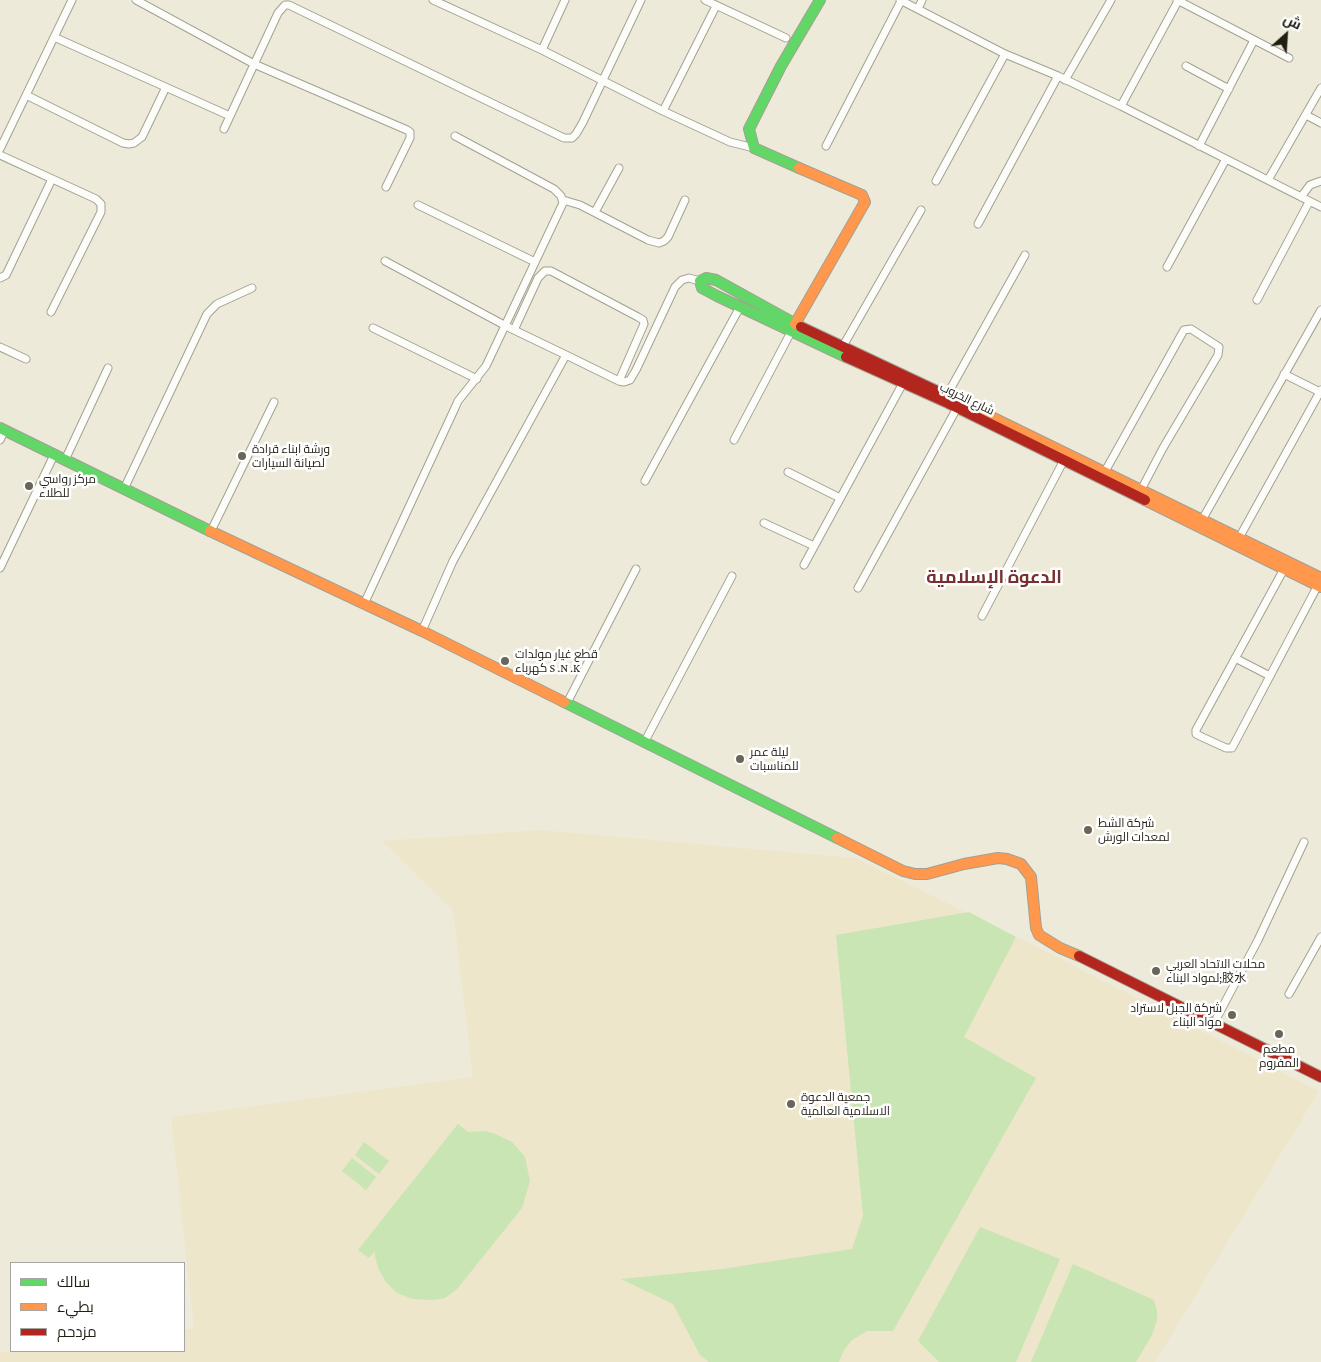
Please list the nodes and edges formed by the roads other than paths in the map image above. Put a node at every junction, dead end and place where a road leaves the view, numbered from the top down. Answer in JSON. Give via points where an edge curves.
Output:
{"nodes":[{"id":1,"x":72,"y":0,"type":"edge"},
{"id":2,"x":136,"y":0,"type":"edge"},
{"id":3,"x":433,"y":0,"type":"edge"},
{"id":4,"x":565,"y":0,"type":"edge"},
{"id":5,"x":640,"y":0,"type":"edge"},
{"id":6,"x":705,"y":0,"type":"edge"},
{"id":7,"x":820,"y":0,"type":"edge"},
{"id":8,"x":900,"y":0,"type":"edge"},
{"id":9,"x":922,"y":0,"type":"edge"},
{"id":10,"x":1111,"y":0,"type":"edge"},
{"id":11,"x":1177,"y":0,"type":"edge"},
{"id":12,"x":716,"y":6,"type":"junction"},
{"id":13,"x":918,"y":9,"type":"junction"},
{"id":14,"x":54,"y":37,"type":"junction"},
{"id":15,"x":786,"y":38,"type":"dead end"},
{"id":16,"x":1254,"y":40,"type":"junction"},
{"id":17,"x":542,"y":50,"type":"junction"},
{"id":18,"x":1005,"y":54,"type":"junction"},
{"id":19,"x":1290,"y":58,"type":"dead end"},
{"id":20,"x":254,"y":64,"type":"junction"},
{"id":21,"x":1186,"y":66,"type":"dead end"},
{"id":22,"x":1058,"y":76,"type":"junction"},
{"id":23,"x":603,"y":80,"type":"junction"},
{"id":24,"x":1065,"y":80,"type":"junction"},
{"id":25,"x":166,"y":87,"type":"junction"},
{"id":26,"x":1321,"y":88,"type":"edge"},
{"id":27,"x":1229,"y":89,"type":"junction"},
{"id":28,"x":26,"y":95,"type":"junction"},
{"id":29,"x":1121,"y":106,"type":"junction"},
{"id":30,"x":663,"y":111,"type":"junction"},
{"id":31,"x":1306,"y":115,"type":"junction"},
{"id":32,"x":230,"y":116,"type":"junction"},
{"id":33,"x":1321,"y":123,"type":"edge"},
{"id":34,"x":224,"y":129,"type":"dead end"},
{"id":35,"x":455,"y":136,"type":"dead end"},
{"id":36,"x":826,"y":146,"type":"dead end"},
{"id":37,"x":1200,"y":146,"type":"junction"},
{"id":38,"x":754,"y":148,"type":"junction"},
{"id":39,"x":0,"y":149,"type":"edge"},
{"id":40,"x":0,"y":155,"type":"edge"},
{"id":41,"x":1226,"y":159,"type":"junction"},
{"id":42,"x":619,"y":168,"type":"dead end"},
{"id":43,"x":52,"y":179,"type":"junction"},
{"id":44,"x":936,"y":180,"type":"dead end"},
{"id":45,"x":1268,"y":180,"type":"junction"},
{"id":46,"x":1321,"y":180,"type":"edge"},
{"id":47,"x":386,"y":187,"type":"dead end"},
{"id":48,"x":1301,"y":197,"type":"junction"},
{"id":49,"x":562,"y":200,"type":"junction"},
{"id":50,"x":685,"y":200,"type":"dead end"},
{"id":51,"x":1309,"y":202,"type":"junction"},
{"id":52,"x":418,"y":205,"type":"dead end"},
{"id":53,"x":1321,"y":207,"type":"edge"},
{"id":54,"x":922,"y":210,"type":"dead end"},
{"id":55,"x":595,"y":212,"type":"junction"},
{"id":56,"x":978,"y":224,"type":"dead end"},
{"id":57,"x":1025,"y":255,"type":"dead end"},
{"id":58,"x":385,"y":261,"type":"dead end"},
{"id":59,"x":535,"y":262,"type":"junction"},
{"id":60,"x":1167,"y":267,"type":"dead end"},
{"id":61,"x":0,"y":278,"type":"edge"},
{"id":62,"x":700,"y":281,"type":"junction"},
{"id":63,"x":252,"y":288,"type":"dead end"},
{"id":64,"x":1257,"y":300,"type":"dead end"},
{"id":65,"x":740,"y":307,"type":"junction"},
{"id":66,"x":1321,"y":310,"type":"edge"},
{"id":67,"x":51,"y":312,"type":"dead end"},
{"id":68,"x":506,"y":326,"type":"junction"},
{"id":69,"x":373,"y":328,"type":"dead end"},
{"id":70,"x":793,"y":328,"type":"junction"},
{"id":71,"x":514,"y":330,"type":"junction"},
{"id":72,"x":843,"y":346,"type":"junction"},
{"id":73,"x":0,"y":347,"type":"edge"},
{"id":74,"x":566,"y":355,"type":"junction"},
{"id":75,"x":26,"y":359,"type":"dead end"},
{"id":76,"x":108,"y":368,"type":"dead end"},
{"id":77,"x":1284,"y":374,"type":"junction"},
{"id":78,"x":477,"y":379,"type":"junction"},
{"id":79,"x":619,"y":381,"type":"junction"},
{"id":80,"x":903,"y":382,"type":"junction"},
{"id":81,"x":1320,"y":391,"type":"edge"},
{"id":82,"x":946,"y":395,"type":"junction"},
{"id":83,"x":274,"y":402,"type":"dead end"},
{"id":84,"x":957,"y":408,"type":"junction"},
{"id":85,"x":2,"y":433,"type":"edge"},
{"id":86,"x":734,"y":440,"type":"dead end"},
{"id":87,"x":54,"y":455,"type":"junction"},
{"id":88,"x":65,"y":460,"type":"junction"},
{"id":89,"x":1064,"y":460,"type":"junction"},
{"id":90,"x":788,"y":472,"type":"dead end"},
{"id":91,"x":1102,"y":475,"type":"junction"},
{"id":92,"x":645,"y":481,"type":"dead end"},
{"id":93,"x":124,"y":489,"type":"junction"},
{"id":94,"x":1141,"y":490,"type":"junction"},
{"id":95,"x":840,"y":498,"type":"junction"},
{"id":96,"x":1202,"y":520,"type":"junction"},
{"id":97,"x":764,"y":522,"type":"dead end"},
{"id":98,"x":211,"y":531,"type":"junction"},
{"id":99,"x":1239,"y":538,"type":"junction"},
{"id":100,"x":814,"y":546,"type":"junction"},
{"id":101,"x":804,"y":565,"type":"dead end"},
{"id":102,"x":0,"y":568,"type":"edge"},
{"id":103,"x":1284,"y":568,"type":"junction"},
{"id":104,"x":636,"y":569,"type":"dead end"},
{"id":105,"x":732,"y":576,"type":"dead end"},
{"id":106,"x":1320,"y":583,"type":"edge"},
{"id":107,"x":858,"y":588,"type":"dead end"},
{"id":108,"x":364,"y":604,"type":"junction"},
{"id":109,"x":982,"y":616,"type":"dead end"},
{"id":110,"x":422,"y":631,"type":"junction"},
{"id":111,"x":1235,"y":658,"type":"junction"},
{"id":112,"x":1270,"y":676,"type":"junction"},
{"id":113,"x":567,"y":703,"type":"junction"},
{"id":114,"x":645,"y":741,"type":"junction"},
{"id":115,"x":1304,"y":842,"type":"dead end"},
{"id":116,"x":1321,"y":937,"type":"edge"},
{"id":117,"x":1289,"y":994,"type":"dead end"},
{"id":118,"x":1214,"y":1023,"type":"junction"},
{"id":119,"x":1321,"y":1077,"type":"edge"}],
"edges":[{"from":1,"to":14,"type":"street"},
{"from":2,"to":20,"type":"street"},
{"from":3,"to":17,"type":"street"},
{"from":4,"to":17,"type":"street"},
{"from":5,"to":23,"type":"street"},
{"from":6,"to":12,"type":"street"},
{"from":7,"to":38,"type":"main road","via":[[781,66],[749,130]]},
{"from":8,"to":13,"type":"street"},
{"from":8,"to":36,"type":"street"},
{"from":9,"to":13,"type":"street"},
{"from":10,"to":24,"type":"street"},
{"from":11,"to":16,"type":"street"},
{"from":11,"to":29,"type":"street"},
{"from":12,"to":15,"type":"street"},
{"from":12,"to":30,"type":"street"},
{"from":13,"to":18,"type":"street"},
{"from":14,"to":25,"type":"street"},
{"from":14,"to":28,"type":"street"},
{"from":16,"to":19,"type":"street"},
{"from":16,"to":27,"type":"street"},
{"from":17,"to":23,"type":"street"},
{"from":18,"to":22,"type":"street"},
{"from":18,"to":44,"type":"street"},
{"from":20,"to":23,"type":"street","via":[[278,13],[289,4],[564,138],[572,138],[576,134]]},
{"from":20,"to":32,"type":"street"},
{"from":20,"to":47,"type":"street","via":[[410,132],[408,143]]},
{"from":21,"to":27,"type":"street"},
{"from":22,"to":24,"type":"street"},
{"from":22,"to":56,"type":"street"},
{"from":23,"to":30,"type":"street"},
{"from":24,"to":29,"type":"street"},
{"from":25,"to":28,"type":"street","via":[[142,137],[129,144]]},
{"from":25,"to":32,"type":"street"},
{"from":26,"to":31,"type":"street"},
{"from":27,"to":37,"type":"street"},
{"from":28,"to":39,"type":"street"},
{"from":29,"to":37,"type":"street"},
{"from":30,"to":38,"type":"street","via":[[730,142]]},
{"from":31,"to":33,"type":"street"},
{"from":31,"to":45,"type":"street"},
{"from":32,"to":34,"type":"street"},
{"from":35,"to":49,"type":"street","via":[[554,189]]},
{"from":37,"to":41,"type":"street"},
{"from":38,"to":70,"type":"main road","via":[[862,195],[865,200]]},
{"from":40,"to":43,"type":"street"},
{"from":41,"to":45,"type":"street"},
{"from":41,"to":60,"type":"street"},
{"from":42,"to":55,"type":"street"},
{"from":43,"to":61,"type":"street","via":[[6,275]]},
{"from":43,"to":67,"type":"street","via":[[96,199],[102,207]]},
{"from":45,"to":48,"type":"street"},
{"from":46,"to":48,"type":"street","via":[[1310,185]]},
{"from":48,"to":51,"type":"street"},
{"from":49,"to":55,"type":"street"},
{"from":49,"to":59,"type":"street"},
{"from":50,"to":55,"type":"street","via":[[668,236],[659,243]]},
{"from":51,"to":53,"type":"street"},
{"from":51,"to":64,"type":"street"},
{"from":52,"to":59,"type":"street"},
{"from":54,"to":72,"type":"street"},
{"from":57,"to":82,"type":"street"},
{"from":58,"to":68,"type":"street"},
{"from":59,"to":68,"type":"street"},
{"from":62,"to":65,"type":"main road","name":"شارع الخروب","via":[[706,291]]},
{"from":62,"to":70,"type":"main road","name":"شارع الخروب","via":[[706,278],[716,280]]},
{"from":62,"to":79,"type":"street","via":[[689,278],[675,287],[636,370],[630,380]]},
{"from":63,"to":93,"type":"street","via":[[217,304],[206,314]]},
{"from":65,"to":70,"type":"main road","name":"شارع الخروب"},
{"from":65,"to":92,"type":"street"},
{"from":66,"to":77,"type":"street"},
{"from":68,"to":71,"type":"street"},
{"from":68,"to":78,"type":"street"},
{"from":69,"to":78,"type":"street"},
{"from":70,"to":72,"type":"main road","name":"شارع الخروب"},
{"from":70,"to":80,"type":"main road","name":"شارع الخروب"},
{"from":70,"to":86,"type":"street"},
{"from":71,"to":74,"type":"street"},
{"from":71,"to":79,"type":"street","via":[[538,278],[545,271],[551,271],[643,320],[642,331]]},
{"from":72,"to":82,"type":"main road","name":"شارع الخروب"},
{"from":73,"to":75,"type":"street"},
{"from":74,"to":79,"type":"street"},
{"from":74,"to":110,"type":"street","via":[[453,561]]},
{"from":76,"to":88,"type":"street"},
{"from":77,"to":81,"type":"street"},
{"from":77,"to":96,"type":"street"},
{"from":78,"to":108,"type":"street","via":[[458,401]]},
{"from":80,"to":84,"type":"main road","name":"شارع الخروب"},
{"from":80,"to":95,"type":"street"},
{"from":81,"to":99,"type":"street"},
{"from":82,"to":91,"type":"main road","name":"شارع الخروب"},
{"from":83,"to":98,"type":"street"},
{"from":84,"to":89,"type":"main road","name":"شارع الخروب"},
{"from":84,"to":107,"type":"street"},
{"from":85,"to":87,"type":"main road"},
{"from":87,"to":88,"type":"main road"},
{"from":87,"to":102,"type":"street"},
{"from":88,"to":93,"type":"main road"},
{"from":89,"to":91,"type":"main road","name":"شارع الخروب"},
{"from":89,"to":109,"type":"street"},
{"from":90,"to":95,"type":"street"},
{"from":91,"to":94,"type":"main road","name":"شارع الخروب"},
{"from":91,"to":94,"type":"street","via":[[1184,330],[1191,329],[1219,347],[1218,355]]},
{"from":91,"to":103,"type":"main road","name":"شارع الخروب"},
{"from":93,"to":98,"type":"main road"},
{"from":94,"to":96,"type":"main road","name":"شارع الخروب"},
{"from":95,"to":100,"type":"street"},
{"from":96,"to":99,"type":"main road","name":"شارع الخروب"},
{"from":97,"to":100,"type":"street"},
{"from":98,"to":108,"type":"main road"},
{"from":99,"to":106,"type":"main road","name":"شارع الخروب"},
{"from":100,"to":101,"type":"street"},
{"from":103,"to":106,"type":"main road","name":"شارع الخروب"},
{"from":103,"to":111,"type":"street"},
{"from":104,"to":113,"type":"street"},
{"from":105,"to":114,"type":"street"},
{"from":106,"to":112,"type":"street"},
{"from":108,"to":110,"type":"main road"},
{"from":110,"to":113,"type":"main road"},
{"from":111,"to":112,"type":"street"},
{"from":111,"to":112,"type":"street","via":[[1196,731],[1202,738],[1232,748]]},
{"from":113,"to":114,"type":"main road"},
{"from":114,"to":118,"type":"main road","via":[[891,865],[915,874],[998,858],[1021,864],[1030,877],[1038,935]]},
{"from":115,"to":118,"type":"street"},
{"from":116,"to":117,"type":"street"},
{"from":118,"to":119,"type":"main road"}]}
